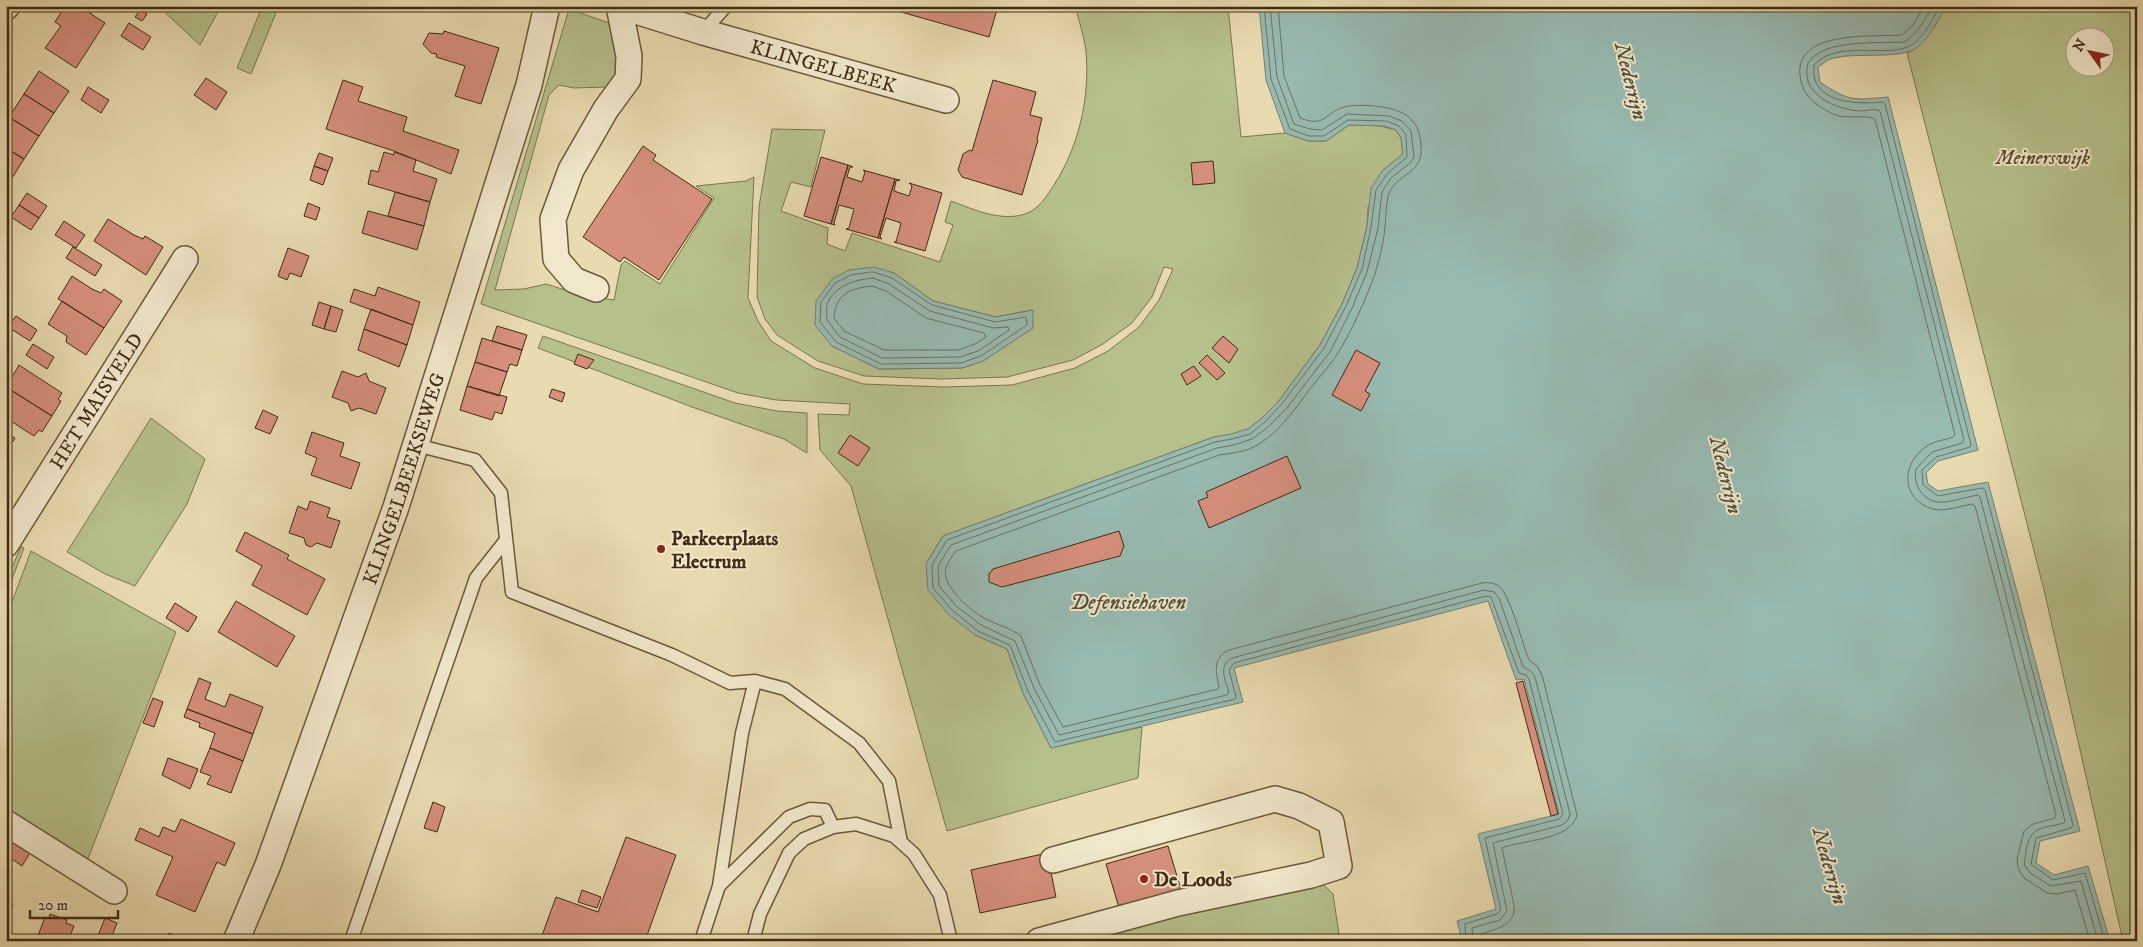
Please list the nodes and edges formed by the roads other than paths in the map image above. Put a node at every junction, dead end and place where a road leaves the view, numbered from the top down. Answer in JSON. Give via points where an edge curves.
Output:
{"nodes":[{"id":1,"x":547,"y":6,"type":"edge"},
{"id":2,"x":620,"y":6,"type":"edge"},
{"id":3,"x":726,"y":6,"type":"edge"},
{"id":4,"x":703,"y":32,"type":"junction"},
{"id":5,"x":946,"y":100,"type":"dead end"},
{"id":6,"x":185,"y":259,"type":"dead end"},
{"id":7,"x":596,"y":289,"type":"dead end"},
{"id":8,"x":416,"y":445,"type":"junction"},
{"id":9,"x":506,"y":540,"type":"junction"},
{"id":10,"x":6,"y":544,"type":"edge"},
{"id":11,"x":755,"y":681,"type":"junction"},
{"id":12,"x":6,"y":823,"type":"edge"},
{"id":13,"x":833,"y":827,"type":"junction"},
{"id":14,"x":901,"y":842,"type":"junction"},
{"id":15,"x":1053,"y":860,"type":"dead end"},
{"id":16,"x":720,"y":886,"type":"junction"},
{"id":17,"x":114,"y":891,"type":"dead end"},
{"id":18,"x":236,"y":941,"type":"edge"},
{"id":19,"x":351,"y":941,"type":"edge"},
{"id":20,"x":701,"y":941,"type":"edge"},
{"id":21,"x":753,"y":941,"type":"edge"},
{"id":22,"x":952,"y":941,"type":"edge"},
{"id":23,"x":1039,"y":941,"type":"edge"}],
"edges":[{"from":1,"to":8,"type":"street","name":"KLINGELBEEKSEWEG","via":[[529,85]]},
{"from":2,"to":4,"type":"street","name":"KLINGELBEEK"},
{"from":2,"to":7,"type":"street","name":"KLINGELBEEK","via":[[629,56],[628,79],[606,109],[571,170],[553,218],[556,259],[574,280]]},
{"from":3,"to":4,"type":"lane"},
{"from":4,"to":5,"type":"street","name":"KLINGELBEEK"},
{"from":6,"to":10,"type":"street","name":"HET MAISVELD"},
{"from":8,"to":9,"type":"lane","via":[[475,460],[501,493]]},
{"from":8,"to":18,"type":"street","name":"KLINGELBEEKSEWEG","via":[[268,865]]},
{"from":9,"to":11,"type":"lane","via":[[512,592],[672,655],[730,683]]},
{"from":9,"to":19,"type":"lane","via":[[476,578]]},
{"from":11,"to":14,"type":"lane","via":[[785,689],[859,743],[889,781]]},
{"from":11,"to":16,"type":"lane","via":[[742,733]]},
{"from":12,"to":17,"type":"street"},
{"from":13,"to":14,"type":"lane","via":[[856,824],[894,836]]},
{"from":13,"to":16,"type":"lane","via":[[825,810],[810,810],[789,817]]},
{"from":13,"to":21,"type":"lane","via":[[804,839],[789,853],[760,914]]},
{"from":14,"to":22,"type":"lane","via":[[914,854],[940,895]]},
{"from":15,"to":23,"type":"street","via":[[1275,799],[1299,806],[1331,822],[1339,866],[1312,876],[1178,902]]},
{"from":16,"to":20,"type":"lane"}]}
